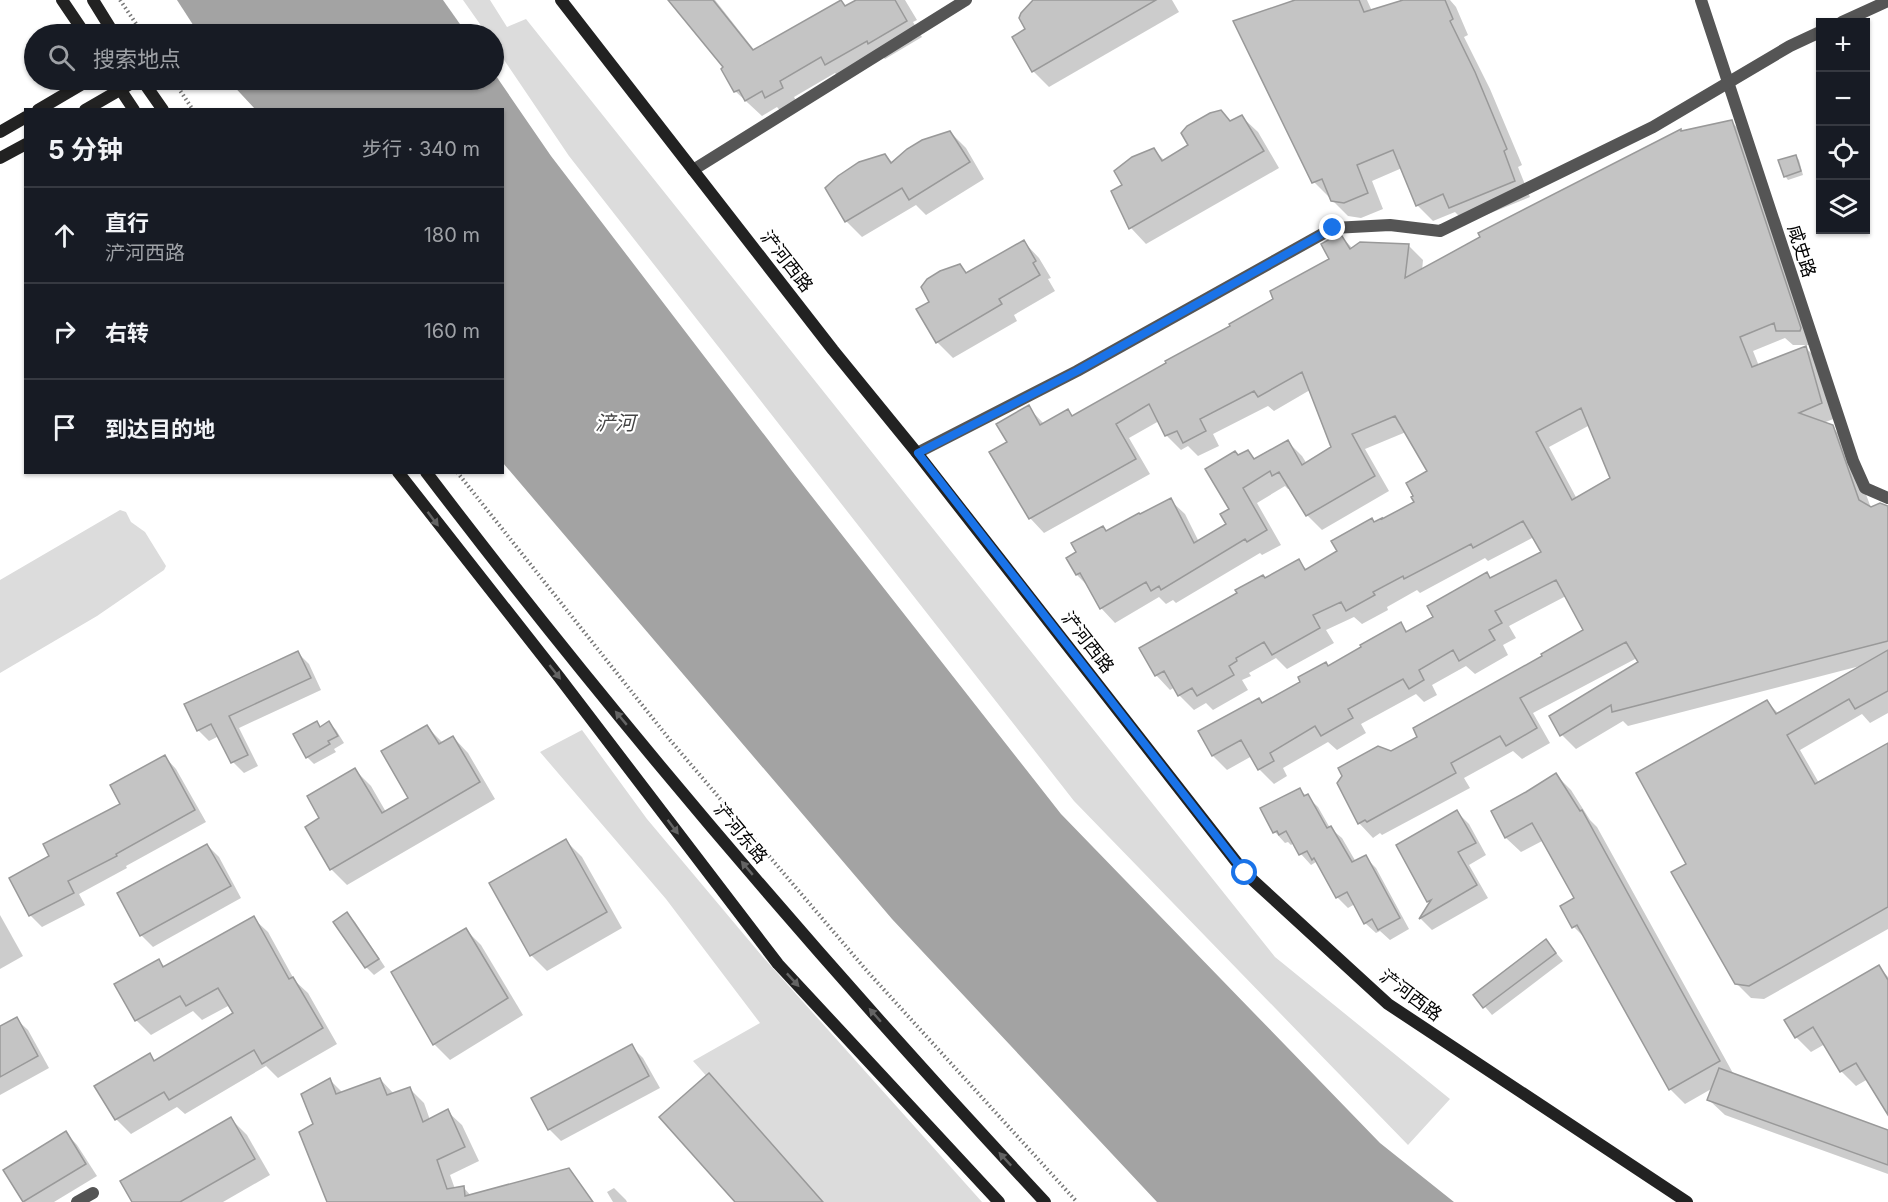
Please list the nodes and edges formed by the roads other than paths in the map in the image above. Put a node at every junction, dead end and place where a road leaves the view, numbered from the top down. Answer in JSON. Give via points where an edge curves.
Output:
{"nodes":[{"id":1,"x":62,"y":0,"type":"edge"},
{"id":2,"x":93,"y":0,"type":"edge"},
{"id":3,"x":561,"y":0,"type":"edge"},
{"id":4,"x":966,"y":0,"type":"edge"},
{"id":5,"x":1701,"y":0,"type":"edge"},
{"id":6,"x":1888,"y":1,"type":"edge"},
{"id":7,"x":1851,"y":18,"type":"edge"},
{"id":8,"x":78,"y":24,"type":"edge"},
{"id":9,"x":108,"y":24,"type":"edge"},
{"id":10,"x":1816,"y":34,"type":"edge"},
{"id":11,"x":1728,"y":82,"type":"junction"},
{"id":12,"x":72,"y":90,"type":"edge"},
{"id":13,"x":110,"y":90,"type":"edge"},
{"id":14,"x":121,"y":90,"type":"edge"},
{"id":15,"x":149,"y":90,"type":"edge"},
{"id":16,"x":41,"y":108,"type":"edge"},
{"id":17,"x":87,"y":108,"type":"edge"},
{"id":18,"x":133,"y":108,"type":"edge"},
{"id":19,"x":162,"y":108,"type":"edge"},
{"id":20,"x":24,"y":118,"type":"edge"},
{"id":21,"x":0,"y":132,"type":"edge"},
{"id":22,"x":24,"y":145,"type":"edge"},
{"id":23,"x":0,"y":159,"type":"edge"},
{"id":24,"x":693,"y":170,"type":"junction"},
{"id":25,"x":918,"y":453,"type":"junction"},
{"id":26,"x":400,"y":474,"type":"edge"},
{"id":27,"x":428,"y":474,"type":"edge"},
{"id":28,"x":1888,"y":498,"type":"edge"},
{"id":29,"x":93,"y":1193,"type":"dead end"},
{"id":30,"x":77,"y":1202,"type":"edge"},
{"id":31,"x":999,"y":1202,"type":"edge"},
{"id":32,"x":1045,"y":1202,"type":"edge"},
{"id":33,"x":1686,"y":1202,"type":"edge"}],
"edges":[{"from":1,"to":8,"type":"street"},
{"from":2,"to":9,"type":"street"},
{"from":3,"to":24,"type":"street","name":"浐河西路"},
{"from":4,"to":24,"type":"street"},
{"from":5,"to":11,"type":"street","name":"咸史路"},
{"from":6,"to":7,"type":"street"},
{"from":10,"to":11,"type":"street"},
{"from":11,"to":25,"type":"street","via":[[1653,127],[1440,231],[1390,225],[1333,228],[1077,371]]},
{"from":11,"to":28,"type":"street","name":"咸史路","via":[[1853,461],[1865,488]]},
{"from":12,"to":16,"type":"street"},
{"from":13,"to":17,"type":"street"},
{"from":14,"to":18,"type":"street"},
{"from":15,"to":19,"type":"street"},
{"from":20,"to":21,"type":"street"},
{"from":22,"to":23,"type":"street"},
{"from":24,"to":25,"type":"street","name":"浐河西路"},
{"from":25,"to":33,"type":"street","name":"浐河西路","via":[[1245,873],[1388,1004]]},
{"from":26,"to":31,"type":"street","one_way":true,"via":[[778,964]]},
{"from":32,"to":27,"type":"street","name":"浐河东路","one_way":true,"via":[[882,1024],[738,858],[564,651]]},
{"from":29,"to":30,"type":"street"}]}
